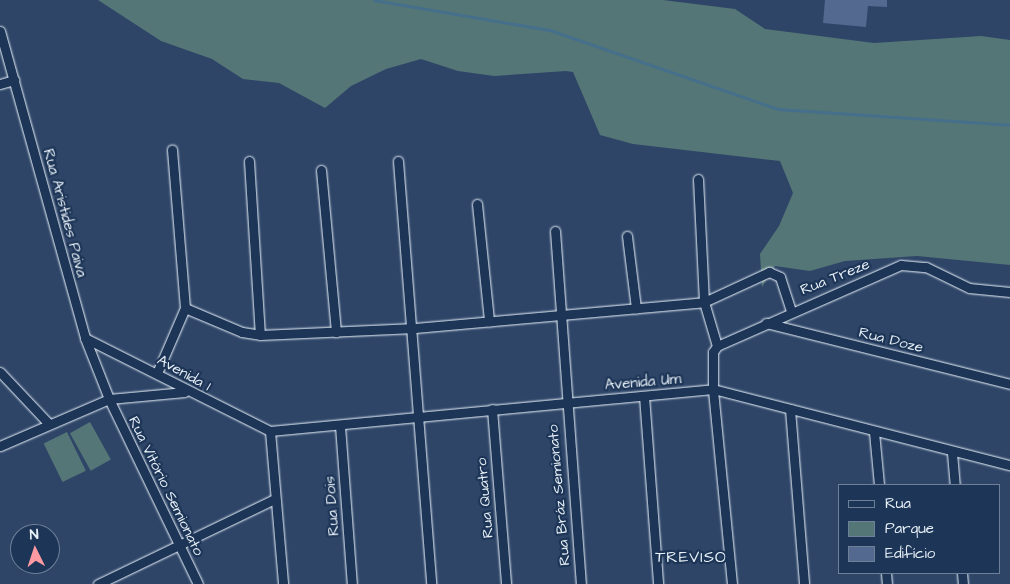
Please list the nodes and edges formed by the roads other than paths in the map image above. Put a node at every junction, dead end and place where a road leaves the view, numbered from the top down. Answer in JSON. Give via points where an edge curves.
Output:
{"nodes":[{"id":1,"x":0,"y":31,"type":"edge"},
{"id":2,"x":14,"y":80,"type":"junction"},
{"id":3,"x":0,"y":84,"type":"edge"},
{"id":4,"x":172,"y":150,"type":"dead end"},
{"id":5,"x":249,"y":161,"type":"dead end"},
{"id":6,"x":398,"y":161,"type":"dead end"},
{"id":7,"x":321,"y":170,"type":"dead end"},
{"id":8,"x":698,"y":179,"type":"dead end"},
{"id":9,"x":477,"y":204,"type":"dead end"},
{"id":10,"x":555,"y":231,"type":"dead end"},
{"id":11,"x":628,"y":236,"type":"dead end"},
{"id":12,"x":1010,"y":292,"type":"edge"},
{"id":13,"x":704,"y":302,"type":"junction"},
{"id":14,"x":185,"y":308,"type":"junction"},
{"id":15,"x":636,"y":308,"type":"junction"},
{"id":16,"x":791,"y":310,"type":"junction"},
{"id":17,"x":560,"y":314,"type":"junction"},
{"id":18,"x":489,"y":321,"type":"junction"},
{"id":19,"x":766,"y":323,"type":"junction"},
{"id":20,"x":415,"y":328,"type":"junction"},
{"id":21,"x":336,"y":332,"type":"junction"},
{"id":22,"x":260,"y":335,"type":"junction"},
{"id":23,"x":85,"y":338,"type":"junction"},
{"id":24,"x":717,"y":346,"type":"junction"},
{"id":25,"x":0,"y":372,"type":"edge"},
{"id":26,"x":157,"y":374,"type":"junction"},
{"id":27,"x":1010,"y":384,"type":"edge"},
{"id":28,"x":713,"y":389,"type":"junction"},
{"id":29,"x":185,"y":392,"type":"junction"},
{"id":30,"x":644,"y":396,"type":"junction"},
{"id":31,"x":109,"y":399,"type":"junction"},
{"id":32,"x":565,"y":403,"type":"junction"},
{"id":33,"x":492,"y":409,"type":"junction"},
{"id":34,"x":790,"y":409,"type":"junction"},
{"id":35,"x":417,"y":416,"type":"junction"},
{"id":36,"x":48,"y":424,"type":"junction"},
{"id":37,"x":340,"y":426,"type":"junction"},
{"id":38,"x":270,"y":431,"type":"junction"},
{"id":39,"x":874,"y":432,"type":"junction"},
{"id":40,"x":0,"y":446,"type":"edge"},
{"id":41,"x":952,"y":453,"type":"junction"},
{"id":42,"x":1010,"y":465,"type":"edge"},
{"id":43,"x":879,"y":484,"type":"edge"},
{"id":44,"x":955,"y":484,"type":"edge"},
{"id":45,"x":276,"y":499,"type":"junction"},
{"id":46,"x":179,"y":545,"type":"junction"},
{"id":47,"x":98,"y":584,"type":"edge"},
{"id":48,"x":198,"y":584,"type":"edge"},
{"id":49,"x":283,"y":584,"type":"edge"},
{"id":50,"x":352,"y":584,"type":"edge"},
{"id":51,"x":431,"y":584,"type":"edge"},
{"id":52,"x":506,"y":584,"type":"edge"},
{"id":53,"x":581,"y":584,"type":"edge"},
{"id":54,"x":658,"y":584,"type":"edge"},
{"id":55,"x":732,"y":584,"type":"edge"},
{"id":56,"x":804,"y":584,"type":"edge"}],
"edges":[{"from":1,"to":2,"type":"street","name":"Rua Aristides Paiva"},
{"from":2,"to":3,"type":"street"},
{"from":2,"to":23,"type":"street","name":"Rua Aristides Paiva"},
{"from":4,"to":14,"type":"street"},
{"from":5,"to":22,"type":"street"},
{"from":6,"to":20,"type":"street"},
{"from":7,"to":21,"type":"street"},
{"from":8,"to":13,"type":"street"},
{"from":9,"to":18,"type":"street"},
{"from":10,"to":17,"type":"street","name":"Rua Bráz Semionato"},
{"from":11,"to":15,"type":"street"},
{"from":12,"to":16,"type":"street","name":"Rua Treze","via":[[969,288],[913,263]]},
{"from":13,"to":15,"type":"street"},
{"from":13,"to":16,"type":"street","via":[[769,272],[780,277]]},
{"from":13,"to":24,"type":"street"},
{"from":14,"to":22,"type":"street","via":[[242,332]]},
{"from":14,"to":26,"type":"street"},
{"from":15,"to":17,"type":"street"},
{"from":16,"to":19,"type":"street","name":"Rua Treze"},
{"from":17,"to":18,"type":"street"},
{"from":17,"to":32,"type":"street","name":"Rua Bráz Semionato"},
{"from":18,"to":20,"type":"street"},
{"from":19,"to":24,"type":"street","name":"Rua Treze"},
{"from":19,"to":27,"type":"street","name":"Rua Doze"},
{"from":20,"to":21,"type":"street"},
{"from":20,"to":35,"type":"street"},
{"from":21,"to":22,"type":"street"},
{"from":23,"to":26,"type":"street","name":"Avenida 1"},
{"from":23,"to":31,"type":"street","name":"Rua Aristides Paiva"},
{"from":24,"to":28,"type":"street","via":[[713,352]]},
{"from":25,"to":36,"type":"street"},
{"from":26,"to":29,"type":"street","name":"Avenida 1"},
{"from":28,"to":30,"type":"street","name":"Avenida Um"},
{"from":28,"to":34,"type":"street","name":"Avenida Um"},
{"from":28,"to":55,"type":"street"},
{"from":29,"to":31,"type":"street"},
{"from":29,"to":38,"type":"street","name":"Avenida 1"},
{"from":30,"to":32,"type":"street","name":"Avenida Um"},
{"from":30,"to":54,"type":"street"},
{"from":31,"to":36,"type":"street"},
{"from":31,"to":46,"type":"street","name":"Rua Vitório Semionato"},
{"from":32,"to":33,"type":"street","name":"Avenida Um"},
{"from":32,"to":53,"type":"street","name":"Rua Bráz Semionato"},
{"from":33,"to":35,"type":"street","name":"Avenida Um"},
{"from":33,"to":52,"type":"street","name":"Rua Quatro"},
{"from":34,"to":39,"type":"street","name":"Avenida Um"},
{"from":34,"to":56,"type":"street"},
{"from":35,"to":37,"type":"street","name":"Avenida Um"},
{"from":35,"to":51,"type":"street"},
{"from":36,"to":40,"type":"street"},
{"from":37,"to":38,"type":"street","name":"Avenida Um"},
{"from":37,"to":50,"type":"street","name":"Rua Dois"},
{"from":38,"to":45,"type":"street"},
{"from":39,"to":41,"type":"street","name":"Avenida Um"},
{"from":39,"to":43,"type":"street"},
{"from":41,"to":42,"type":"street","name":"Avenida Um"},
{"from":41,"to":44,"type":"street"},
{"from":45,"to":46,"type":"street"},
{"from":45,"to":49,"type":"street"},
{"from":46,"to":47,"type":"street"},
{"from":46,"to":48,"type":"street","name":"Rua Vitório Semionato"}]}
